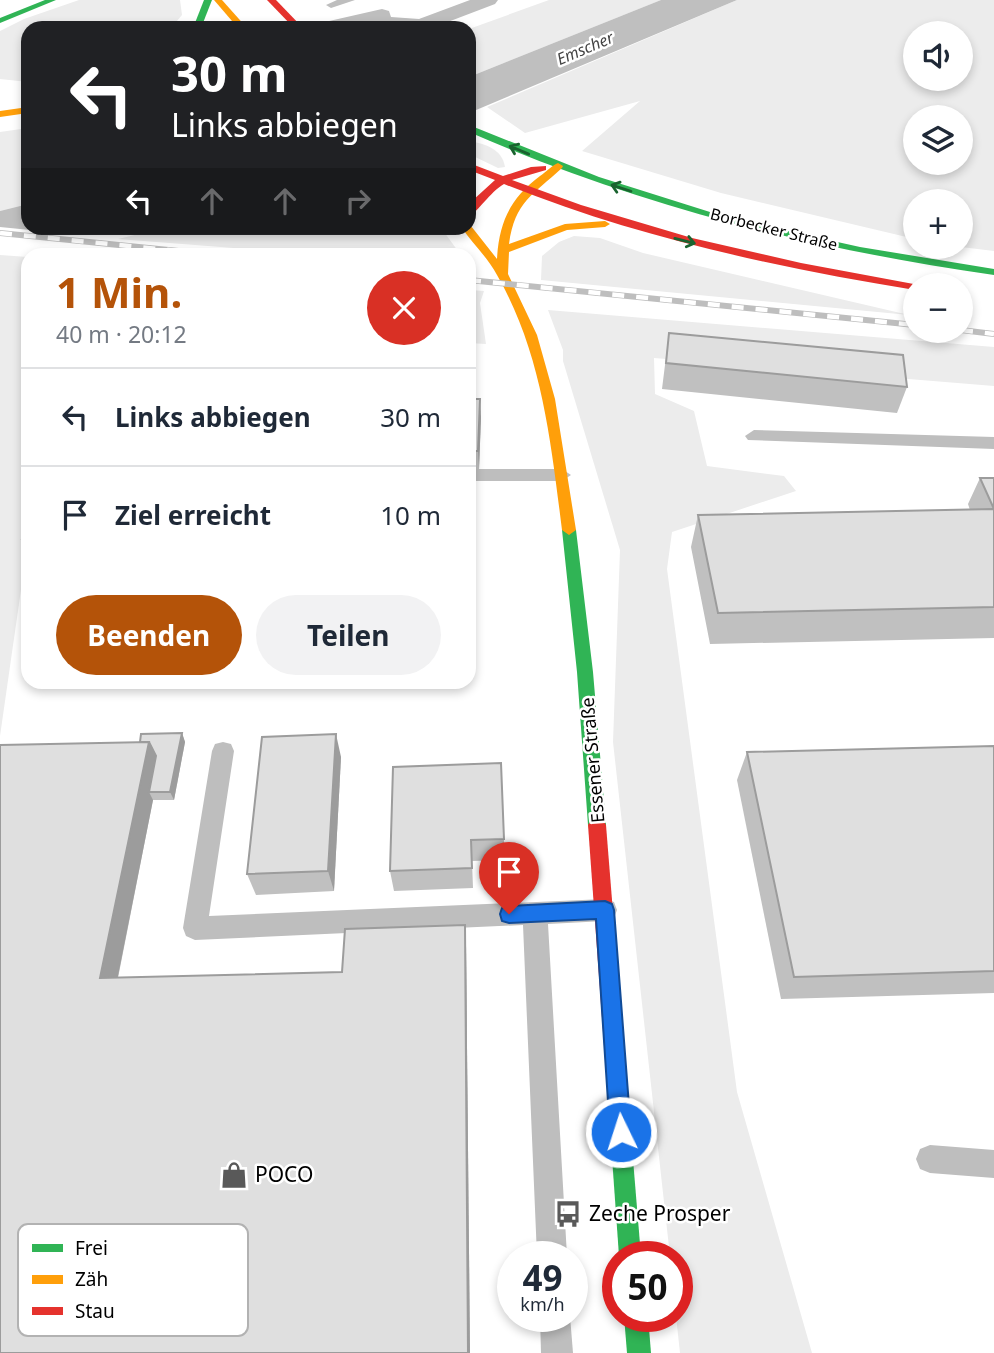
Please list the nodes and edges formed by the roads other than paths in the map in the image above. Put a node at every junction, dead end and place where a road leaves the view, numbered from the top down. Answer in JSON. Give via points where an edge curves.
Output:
{"nodes":[{"id":1,"x":42,"y":0,"type":"edge"},
{"id":2,"x":52,"y":0,"type":"edge"},
{"id":3,"x":208,"y":0,"type":"edge"},
{"id":4,"x":219,"y":0,"type":"edge"},
{"id":5,"x":271,"y":0,"type":"edge"},
{"id":6,"x":350,"y":0,"type":"edge"},
{"id":7,"x":488,"y":0,"type":"edge"},
{"id":8,"x":419,"y":4,"type":"dead end"},
{"id":9,"x":331,"y":5,"type":"dead end"},
{"id":10,"x":0,"y":12,"type":"edge"},
{"id":11,"x":0,"y":21,"type":"edge"},
{"id":12,"x":200,"y":21,"type":"edge"},
{"id":13,"x":237,"y":21,"type":"edge"},
{"id":14,"x":292,"y":21,"type":"edge"},
{"id":15,"x":357,"y":21,"type":"edge"},
{"id":16,"x":429,"y":21,"type":"edge"},
{"id":17,"x":21,"y":111,"type":"edge"},
{"id":18,"x":0,"y":114,"type":"edge"},
{"id":19,"x":476,"y":131,"type":"edge"},
{"id":20,"x":558,"y":166,"type":"junction"},
{"id":21,"x":476,"y":169,"type":"edge"},
{"id":22,"x":501,"y":180,"type":"junction"},
{"id":23,"x":526,"y":191,"type":"junction"},
{"id":24,"x":476,"y":201,"type":"edge"},
{"id":25,"x":648,"y":231,"type":"junction"},
{"id":26,"x":472,"y":235,"type":"edge"},
{"id":27,"x":503,"y":250,"type":"junction"},
{"id":28,"x":994,"y":272,"type":"edge"},
{"id":29,"x":502,"y":274,"type":"junction"},
{"id":30,"x":903,"y":285,"type":"edge"},
{"id":31,"x":754,"y":436,"type":"dead end"},
{"id":32,"x":994,"y":443,"type":"edge"},
{"id":33,"x":476,"y":475,"type":"edge"},
{"id":34,"x":562,"y":475,"type":"junction"},
{"id":35,"x":222,"y":751,"type":"dead end"},
{"id":36,"x":605,"y":910,"type":"junction"},
{"id":37,"x":535,"y":913,"type":"junction"},
{"id":38,"x":930,"y":1159,"type":"dead end"},
{"id":39,"x":994,"y":1164,"type":"edge"},
{"id":40,"x":551,"y":1241,"type":"edge"},
{"id":41,"x":629,"y":1241,"type":"edge"},
{"id":42,"x":555,"y":1332,"type":"edge"},
{"id":43,"x":637,"y":1332,"type":"edge"},
{"id":44,"x":556,"y":1353,"type":"edge"},
{"id":45,"x":639,"y":1353,"type":"edge"}],
"edges":[{"from":1,"to":10,"type":"main road"},
{"from":2,"to":11,"type":"main road"},
{"from":3,"to":12,"type":"main road"},
{"from":4,"to":13,"type":"main road"},
{"from":5,"to":14,"type":"main road"},
{"from":6,"to":9,"type":"lane"},
{"from":7,"to":16,"type":"street"},
{"from":8,"to":15,"type":"street"},
{"from":17,"to":18,"type":"main road"},
{"from":20,"to":19,"type":"main road","one_way":true},
{"from":20,"to":22,"type":"main road","via":[[527,170]]},
{"from":20,"to":23,"type":"main road","name":"Essener Straße","via":[[544,182]]},
{"from":28,"to":20,"type":"main road","name":"Borbecker Straße","one_way":true,"via":[[763,230]]},
{"from":21,"to":22,"type":"main road"},
{"from":22,"to":23,"type":"main road"},
{"from":22,"to":24,"type":"main road"},
{"from":23,"to":25,"type":"main road","name":"Borbecker Straße"},
{"from":23,"to":27,"type":"main road","name":"Essener Straße","via":[[512,211]]},
{"from":25,"to":27,"type":"main road","via":[[589,222],[543,232]]},
{"from":25,"to":30,"type":"main road","name":"Borbecker Straße","one_way":true,"via":[[814,270]]},
{"from":26,"to":29,"type":"main road","name":"Essener Straße"},
{"from":27,"to":29,"type":"main road","name":"Essener Straße"},
{"from":29,"to":34,"type":"main road","name":"Essener Straße","via":[[541,364]]},
{"from":31,"to":32,"type":"lane"},
{"from":33,"to":34,"type":"lane"},
{"from":34,"to":36,"type":"main road","name":"Essener Straße","via":[[586,672]]},
{"from":35,"to":37,"type":"lane","via":[[195,928]]},
{"from":36,"to":37,"type":"lane"},
{"from":36,"to":41,"type":"main road","name":"Essener Straße"},
{"from":37,"to":40,"type":"lane"},
{"from":38,"to":39,"type":"lane"},
{"from":42,"to":44,"type":"lane"},
{"from":43,"to":45,"type":"main road"}]}
